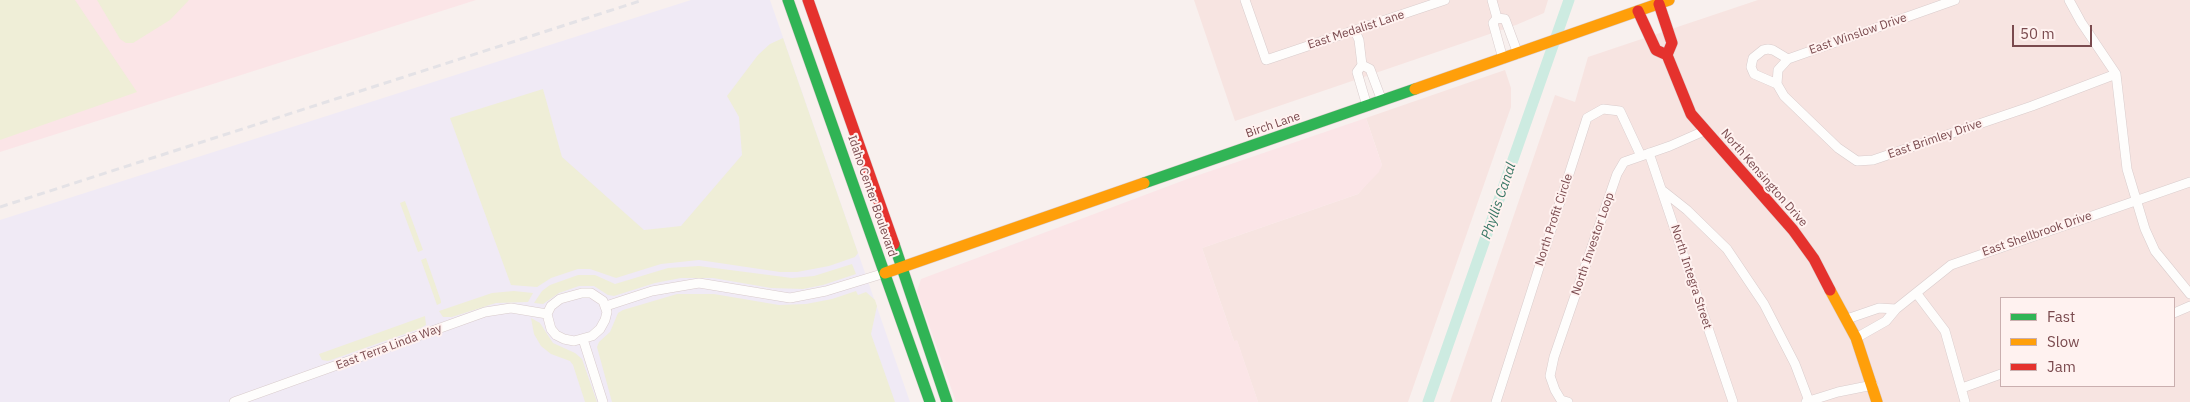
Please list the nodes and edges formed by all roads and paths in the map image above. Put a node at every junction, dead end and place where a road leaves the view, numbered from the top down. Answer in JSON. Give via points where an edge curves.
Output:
{"nodes":[{"id":1,"x":788,"y":0,"type":"edge"},
{"id":2,"x":808,"y":0,"type":"edge"},
{"id":3,"x":1245,"y":0,"type":"edge"},
{"id":4,"x":1446,"y":0,"type":"edge"},
{"id":5,"x":1492,"y":0,"type":"edge"},
{"id":6,"x":1955,"y":0,"type":"edge"},
{"id":7,"x":2069,"y":0,"type":"edge"},
{"id":8,"x":1664,"y":2,"type":"edge"},
{"id":9,"x":1638,"y":12,"type":"junction"},
{"id":10,"x":1497,"y":18,"type":"junction"},
{"id":11,"x":1356,"y":31,"type":"junction"},
{"id":12,"x":1518,"y":54,"type":"junction"},
{"id":13,"x":1667,"y":55,"type":"junction"},
{"id":14,"x":1503,"y":59,"type":"junction"},
{"id":15,"x":1788,"y":59,"type":"junction"},
{"id":16,"x":1362,"y":65,"type":"junction"},
{"id":17,"x":2116,"y":74,"type":"junction"},
{"id":18,"x":1777,"y":84,"type":"junction"},
{"id":19,"x":1382,"y":101,"type":"junction"},
{"id":20,"x":1368,"y":106,"type":"junction"},
{"id":21,"x":1704,"y":130,"type":"junction"},
{"id":22,"x":1645,"y":155,"type":"junction"},
{"id":23,"x":2190,"y":182,"type":"edge"},
{"id":24,"x":1662,"y":191,"type":"junction"},
{"id":25,"x":2136,"y":200,"type":"junction"},
{"id":26,"x":902,"y":267,"type":"junction"},
{"id":27,"x":885,"y":273,"type":"junction"},
{"id":28,"x":1917,"y":294,"type":"junction"},
{"id":29,"x":2190,"y":294,"type":"edge"},
{"id":30,"x":606,"y":306,"type":"junction"},
{"id":31,"x":2190,"y":306,"type":"edge"},
{"id":32,"x":1896,"y":309,"type":"junction"},
{"id":33,"x":2175,"y":313,"type":"edge"},
{"id":34,"x":547,"y":314,"type":"junction"},
{"id":35,"x":1847,"y":319,"type":"junction"},
{"id":36,"x":1856,"y":338,"type":"junction"},
{"id":37,"x":583,"y":339,"type":"junction"},
{"id":38,"x":2000,"y":374,"type":"edge"},
{"id":39,"x":1873,"y":385,"type":"junction"},
{"id":40,"x":1962,"y":388,"type":"junction"},
{"id":41,"x":234,"y":402,"type":"edge"},
{"id":42,"x":603,"y":402,"type":"edge"},
{"id":43,"x":930,"y":402,"type":"edge"},
{"id":44,"x":947,"y":402,"type":"edge"},
{"id":45,"x":1496,"y":402,"type":"edge"},
{"id":46,"x":1568,"y":402,"type":"edge"},
{"id":47,"x":1733,"y":402,"type":"edge"},
{"id":48,"x":1807,"y":402,"type":"edge"},
{"id":49,"x":1877,"y":402,"type":"edge"},
{"id":50,"x":1965,"y":402,"type":"edge"}],
"edges":[{"from":1,"to":27,"type":"street","name":"Idaho Center Boulevard"},
{"from":2,"to":26,"type":"street","name":"Idaho Center Boulevard"},
{"from":3,"to":11,"type":"street","name":"East Medalist Lane","via":[[1266,60]]},
{"from":4,"to":11,"type":"street","name":"East Medalist Lane"},
{"from":5,"to":10,"type":"street"},
{"from":6,"to":15,"type":"street","name":"East Winslow Drive"},
{"from":7,"to":17,"type":"street"},
{"from":8,"to":9,"type":"street","name":"Birch Lane"},
{"from":8,"to":13,"type":"street","name":"North Kensington Drive","via":[[1672,43]]},
{"from":9,"to":12,"type":"street","name":"Birch Lane"},
{"from":9,"to":13,"type":"street","name":"North Kensington Drive","via":[[1656,50]]},
{"from":10,"to":12,"type":"street","via":[[1505,19]]},
{"from":10,"to":14,"type":"street","via":[[1493,23]]},
{"from":11,"to":16,"type":"street"},
{"from":12,"to":14,"type":"street","name":"Birch Lane"},
{"from":13,"to":21,"type":"street","name":"North Kensington Drive","via":[[1691,114]]},
{"from":14,"to":19,"type":"street","name":"Birch Lane"},
{"from":15,"to":18,"type":"street","via":[[1778,70]]},
{"from":15,"to":18,"type":"street","via":[[1768,49],[1753,58],[1751,67],[1754,74]]},
{"from":16,"to":19,"type":"street","via":[[1370,68]]},
{"from":16,"to":20,"type":"street","via":[[1356,72]]},
{"from":17,"to":18,"type":"street","name":"East Brimley Drive","via":[[1873,160],[1857,161],[1838,148],[1784,96]]},
{"from":17,"to":25,"type":"street","via":[[2127,169]]},
{"from":19,"to":20,"type":"street","name":"Birch Lane"},
{"from":20,"to":26,"type":"street","name":"Birch Lane"},
{"from":21,"to":22,"type":"street","name":"North Investor Loop"},
{"from":21,"to":35,"type":"street","name":"North Kensington Drive","via":[[1793,230],[1814,259]]},
{"from":22,"to":24,"type":"street","name":"North Integra Street"},
{"from":22,"to":45,"type":"street","name":"North Profit Circle","via":[[1620,111],[1603,109],[1587,118]]},
{"from":22,"to":46,"type":"street","name":"North Investor Loop","via":[[1624,162],[1617,174],[1554,357],[1550,376],[1561,400]]},
{"from":23,"to":25,"type":"street","name":"East Shellbrook Drive"},
{"from":24,"to":47,"type":"street","name":"North Integra Street"},
{"from":24,"to":48,"type":"street","via":[[1727,249],[1772,318],[1795,364]]},
{"from":25,"to":28,"type":"street","name":"East Shellbrook Drive","via":[[1951,265]]},
{"from":25,"to":29,"type":"street","via":[[2155,251]]},
{"from":26,"to":27,"type":"street","name":"Birch Lane"},
{"from":26,"to":44,"type":"street","name":"Idaho Center Boulevard"},
{"from":27,"to":30,"type":"street","via":[[790,298],[699,282],[652,291]]},
{"from":27,"to":43,"type":"street","name":"Idaho Center Boulevard"},
{"from":28,"to":32,"type":"street","name":"East Shellbrook Drive"},
{"from":28,"to":40,"type":"street","via":[[1945,331]]},
{"from":30,"to":34,"type":"street","via":[[597,296],[582,293],[560,299]]},
{"from":30,"to":37,"type":"street","via":[[605,320],[600,328]]},
{"from":31,"to":33,"type":"street"},
{"from":32,"to":35,"type":"street","via":[[1880,308]]},
{"from":32,"to":36,"type":"street","name":"East Shellbrook Drive","via":[[1886,322]]},
{"from":34,"to":37,"type":"street","via":[[556,335],[574,341]]},
{"from":34,"to":41,"type":"street","name":"East Terra Linda Way","via":[[511,308],[486,312]]},
{"from":35,"to":36,"type":"street","name":"North Kensington Drive"},
{"from":36,"to":39,"type":"street","name":"North Kensington Drive"},
{"from":37,"to":42,"type":"street"},
{"from":38,"to":40,"type":"street"},
{"from":39,"to":48,"type":"street"},
{"from":39,"to":49,"type":"street","name":"North Kensington Drive"},
{"from":40,"to":50,"type":"street"}]}
